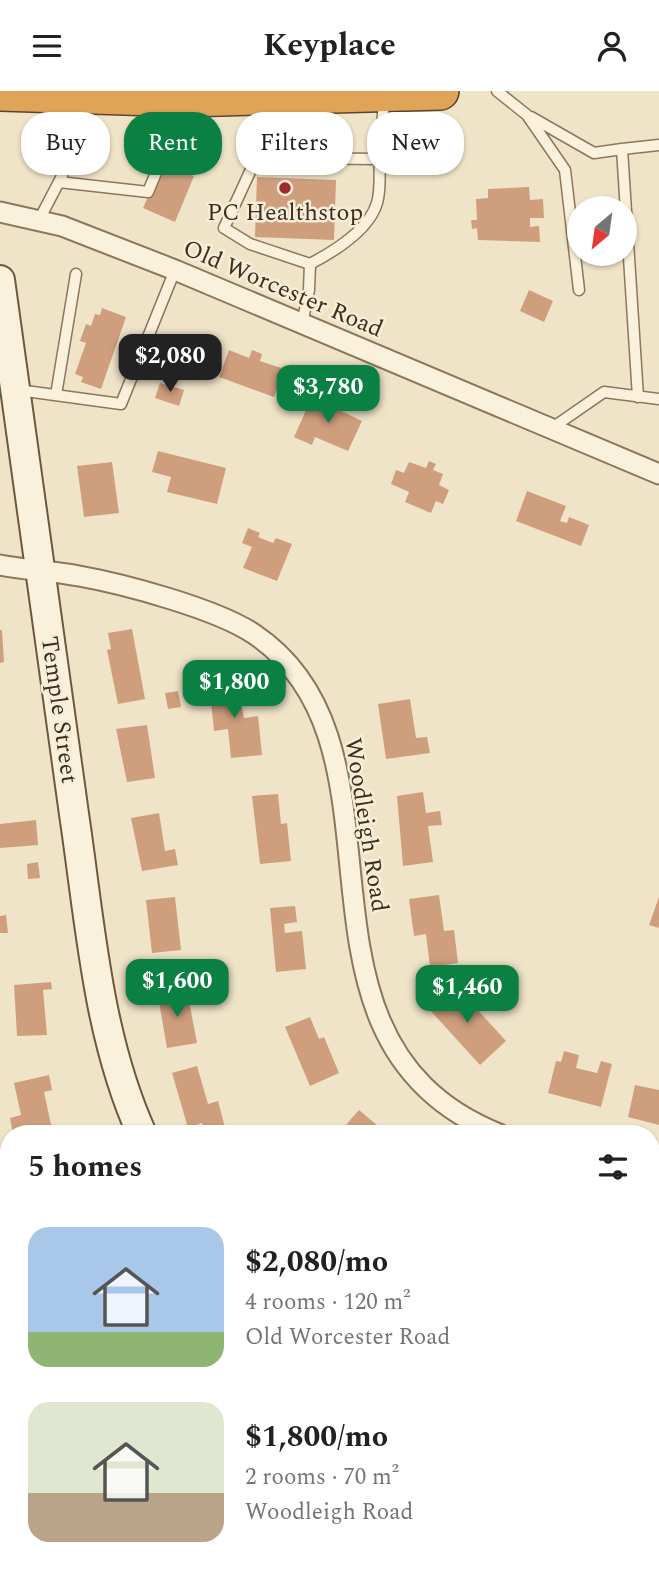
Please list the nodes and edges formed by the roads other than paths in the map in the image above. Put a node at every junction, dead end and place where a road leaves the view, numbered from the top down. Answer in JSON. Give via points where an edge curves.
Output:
{"nodes":[{"id":1,"x":440,"y":91,"type":"edge"},
{"id":2,"x":497,"y":91,"type":"edge"},
{"id":3,"x":0,"y":92,"type":"edge"},
{"id":4,"x":384,"y":93,"type":"junction"},
{"id":5,"x":62,"y":96,"type":"junction"},
{"id":6,"x":186,"y":98,"type":"junction"},
{"id":7,"x":273,"y":98,"type":"junction"},
{"id":8,"x":273,"y":112,"type":"edge"},
{"id":9,"x":383,"y":112,"type":"edge"},
{"id":10,"x":527,"y":115,"type":"junction"},
{"id":11,"x":659,"y":145,"type":"edge"},
{"id":12,"x":622,"y":149,"type":"junction"},
{"id":13,"x":249,"y":175,"type":"edge"},
{"id":14,"x":379,"y":175,"type":"edge"},
{"id":15,"x":59,"y":182,"type":"junction"},
{"id":16,"x":0,"y":212,"type":"edge"},
{"id":17,"x":39,"y":220,"type":"junction"},
{"id":18,"x":310,"y":264,"type":"junction"},
{"id":19,"x":175,"y":270,"type":"junction"},
{"id":20,"x":76,"y":274,"type":"dead end"},
{"id":21,"x":0,"y":280,"type":"edge"},
{"id":22,"x":579,"y":290,"type":"dead end"},
{"id":23,"x":302,"y":324,"type":"junction"},
{"id":24,"x":9,"y":386,"type":"edge"},
{"id":25,"x":56,"y":395,"type":"junction"},
{"id":26,"x":638,"y":397,"type":"junction"},
{"id":27,"x":659,"y":399,"type":"edge"},
{"id":28,"x":552,"y":429,"type":"junction"},
{"id":29,"x":659,"y":474,"type":"edge"},
{"id":30,"x":0,"y":565,"type":"edge"},
{"id":31,"x":38,"y":571,"type":"junction"},
{"id":32,"x":138,"y":1125,"type":"edge"},
{"id":33,"x":479,"y":1125,"type":"edge"}],
"edges":[{"from":1,"to":4,"type":"highway"},
{"from":2,"to":10,"type":"lane"},
{"from":3,"to":5,"type":"highway"},
{"from":4,"to":7,"type":"highway"},
{"from":4,"to":9,"type":"lane"},
{"from":5,"to":6,"type":"highway"},
{"from":5,"to":15,"type":"lane"},
{"from":6,"to":7,"type":"highway"},
{"from":6,"to":15,"type":"lane","via":[[148,193]]},
{"from":7,"to":8,"type":"lane"},
{"from":10,"to":12,"type":"lane","via":[[594,153]]},
{"from":10,"to":22,"type":"lane","via":[[565,170]]},
{"from":11,"to":12,"type":"lane"},
{"from":12,"to":26,"type":"lane"},
{"from":13,"to":18,"type":"lane","via":[[224,229],[250,244]]},
{"from":14,"to":18,"type":"lane","via":[[377,204],[357,233]]},
{"from":15,"to":17,"type":"lane"},
{"from":16,"to":17,"type":"street","name":"Old Worcester Road"},
{"from":17,"to":19,"type":"street","name":"Old Worcester Road"},
{"from":18,"to":23,"type":"lane"},
{"from":19,"to":23,"type":"street","name":"Old Worcester Road"},
{"from":19,"to":25,"type":"lane","via":[[121,404]]},
{"from":20,"to":25,"type":"lane"},
{"from":21,"to":24,"type":"street","name":"Temple Street"},
{"from":23,"to":28,"type":"street","name":"Old Worcester Road"},
{"from":24,"to":25,"type":"lane"},
{"from":24,"to":31,"type":"street","name":"Temple Street"},
{"from":26,"to":27,"type":"lane"},
{"from":26,"to":28,"type":"lane","via":[[604,392]]},
{"from":28,"to":29,"type":"street","name":"Old Worcester Road"},
{"from":30,"to":31,"type":"street","name":"Woodleigh Road"},
{"from":31,"to":32,"type":"street","name":"Temple Street","via":[[99,983],[122,1085]]},
{"from":31,"to":33,"type":"street","name":"Woodleigh Road","via":[[100,580],[217,615],[253,633],[295,672],[309,692],[330,743],[364,969],[379,1023],[424,1089]]}]}
